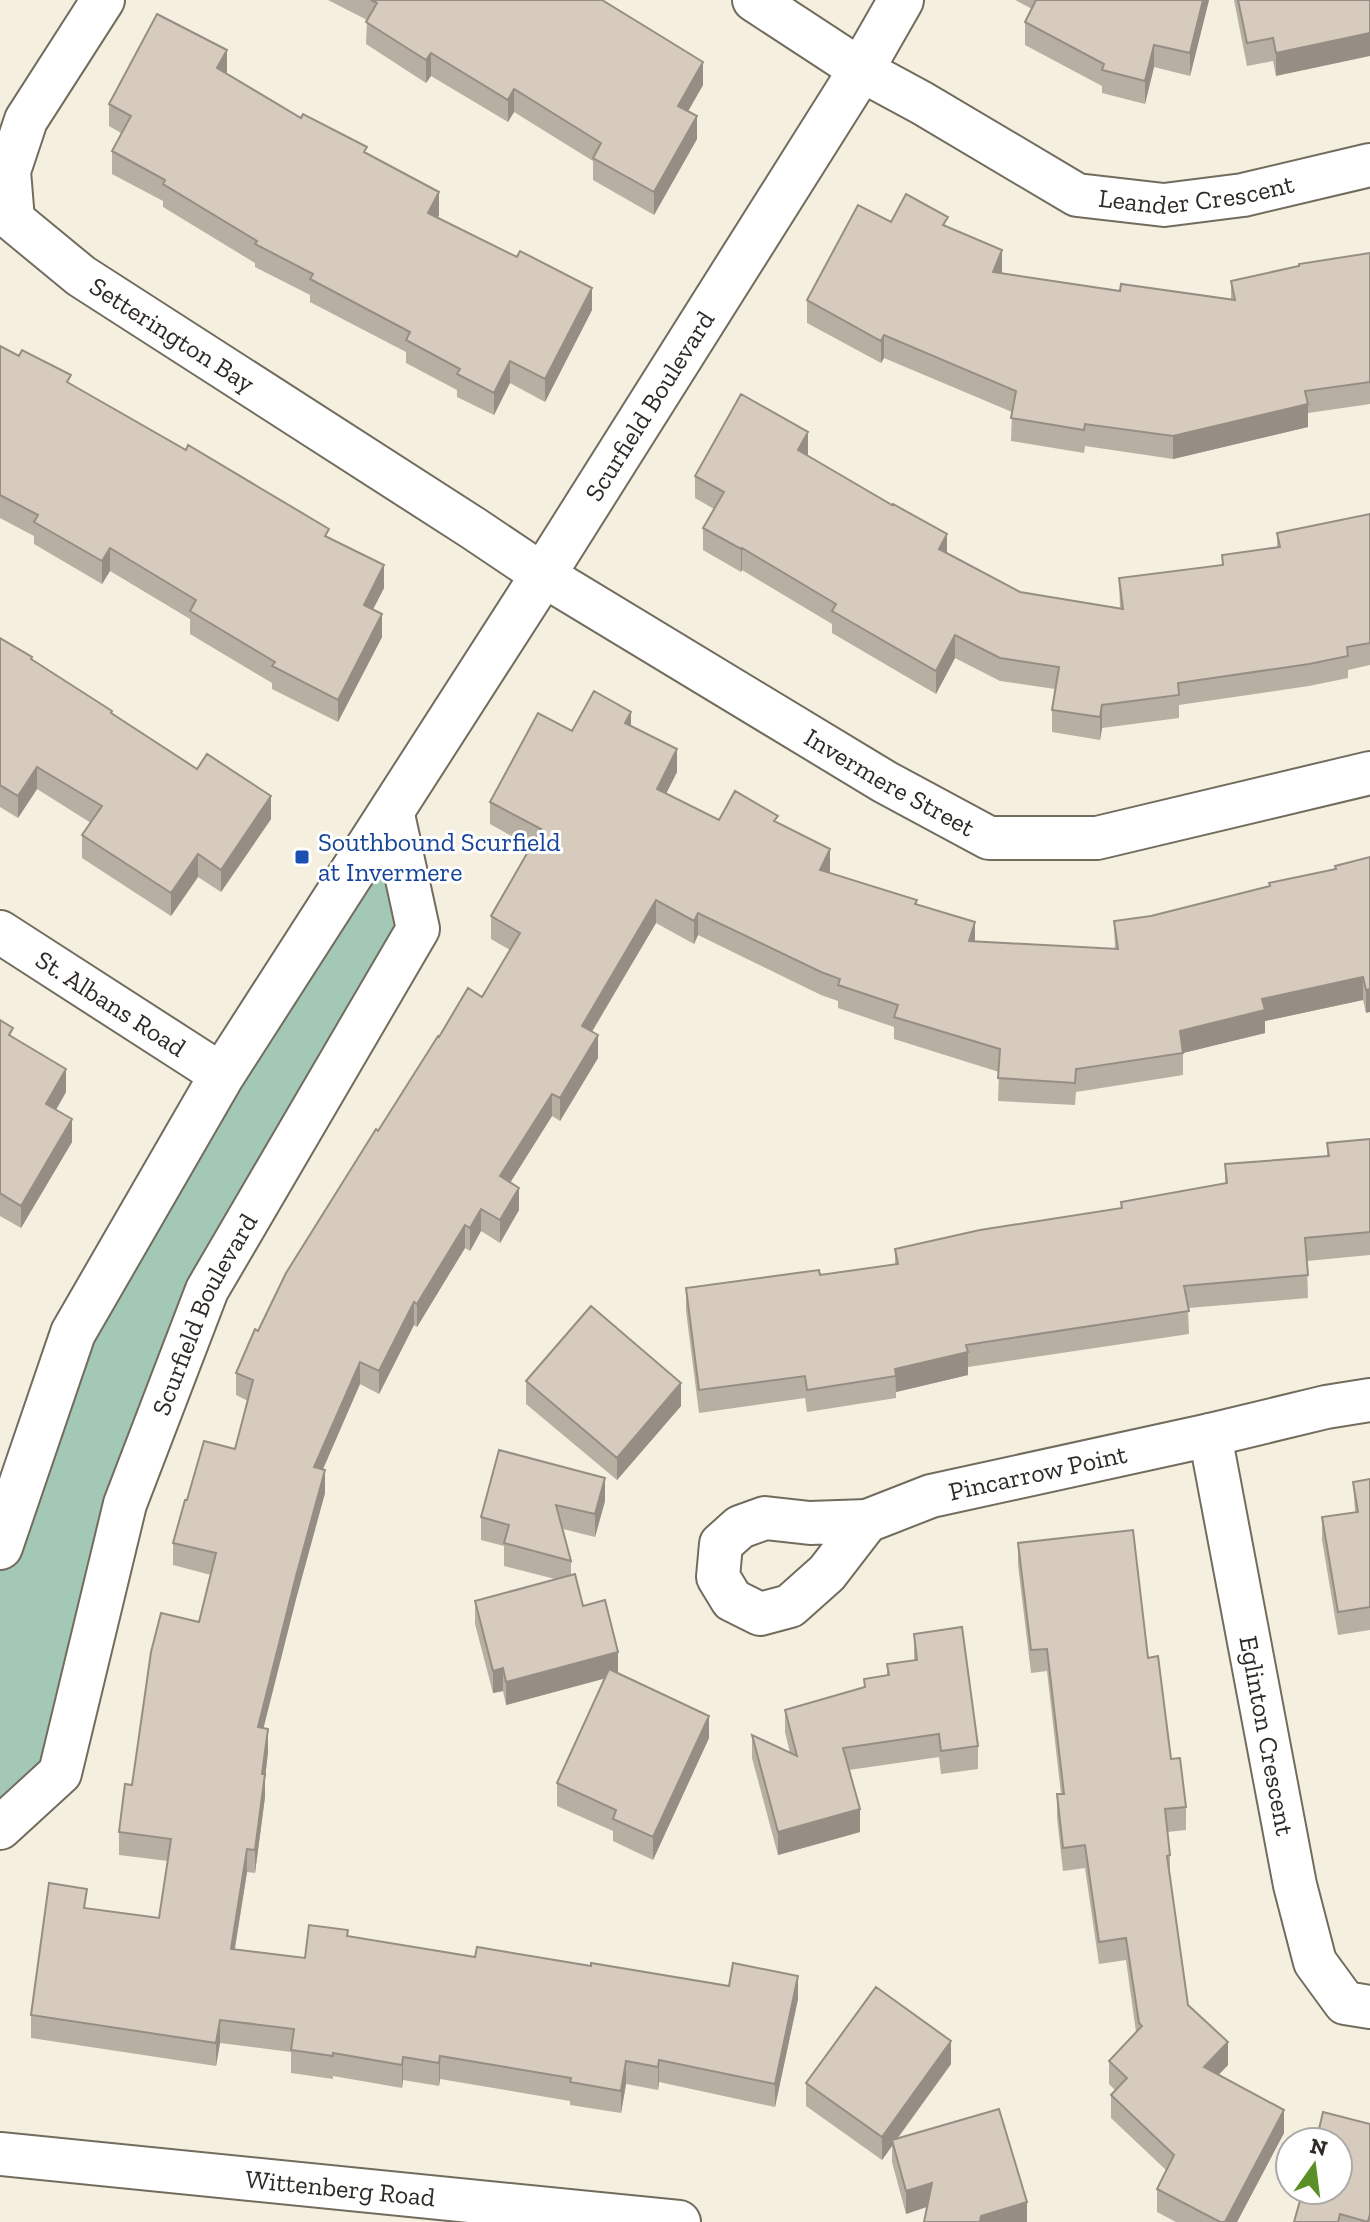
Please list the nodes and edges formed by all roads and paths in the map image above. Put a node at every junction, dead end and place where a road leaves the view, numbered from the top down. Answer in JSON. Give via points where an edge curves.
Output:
{"nodes":[{"id":1,"x":103,"y":0,"type":"edge"},
{"id":2,"x":754,"y":0,"type":"edge"},
{"id":3,"x":901,"y":0,"type":"edge"},
{"id":4,"x":861,"y":70,"type":"junction"},
{"id":5,"x":1370,"y":165,"type":"edge"},
{"id":6,"x":543,"y":575,"type":"junction"},
{"id":7,"x":1370,"y":773,"type":"edge"},
{"id":8,"x":392,"y":810,"type":"junction"},
{"id":9,"x":0,"y":932,"type":"edge"},
{"id":10,"x":222,"y":1075,"type":"junction"},
{"id":11,"x":1370,"y":1400,"type":"edge"},
{"id":12,"x":1210,"y":1435,"type":"junction"},
{"id":13,"x":867,"y":1521,"type":"dead end"},
{"id":14,"x":0,"y":1547,"type":"edge"},
{"id":15,"x":0,"y":1828,"type":"edge"},
{"id":16,"x":1370,"y":2007,"type":"edge"},
{"id":17,"x":0,"y":2154,"type":"edge"},
{"id":18,"x":679,"y":2222,"type":"edge"}],
"edges":[{"from":1,"to":6,"type":"street","name":"Setterington Bay","via":[[26,120],[9,171],[13,220],[81,276]]},
{"from":2,"to":4,"type":"street"},
{"from":3,"to":4,"type":"street","name":"Scurfield Boulevard"},
{"from":4,"to":5,"type":"street","name":"Leander Crescent","via":[[1077,195],[1164,205],[1243,195]]},
{"from":4,"to":6,"type":"street","name":"Scurfield Boulevard"},
{"from":6,"to":7,"type":"street","name":"Invermere Street","via":[[885,782],[989,838],[1097,838]]},
{"from":6,"to":8,"type":"street","name":"Scurfield Boulevard"},
{"from":8,"to":10,"type":"street","name":"Scurfield Boulevard"},
{"from":8,"to":15,"type":"street","name":"Scurfield Boulevard","via":[[418,929],[207,1290],[125,1504],[60,1773]]},
{"from":9,"to":10,"type":"street","name":"St. Albans Road"},
{"from":10,"to":14,"type":"street","name":"Scurfield Boulevard","via":[[73,1333]]},
{"from":11,"to":12,"type":"street","name":"Pincarrow Point"},
{"from":12,"to":13,"type":"street","name":"Pincarrow Point","via":[[931,1496]]},
{"from":12,"to":16,"type":"street","name":"Eglinton Crescent","via":[[1295,1885],[1315,1962],[1345,2003]]},
{"from":17,"to":18,"type":"street","name":"Wittenberg Road"}]}
